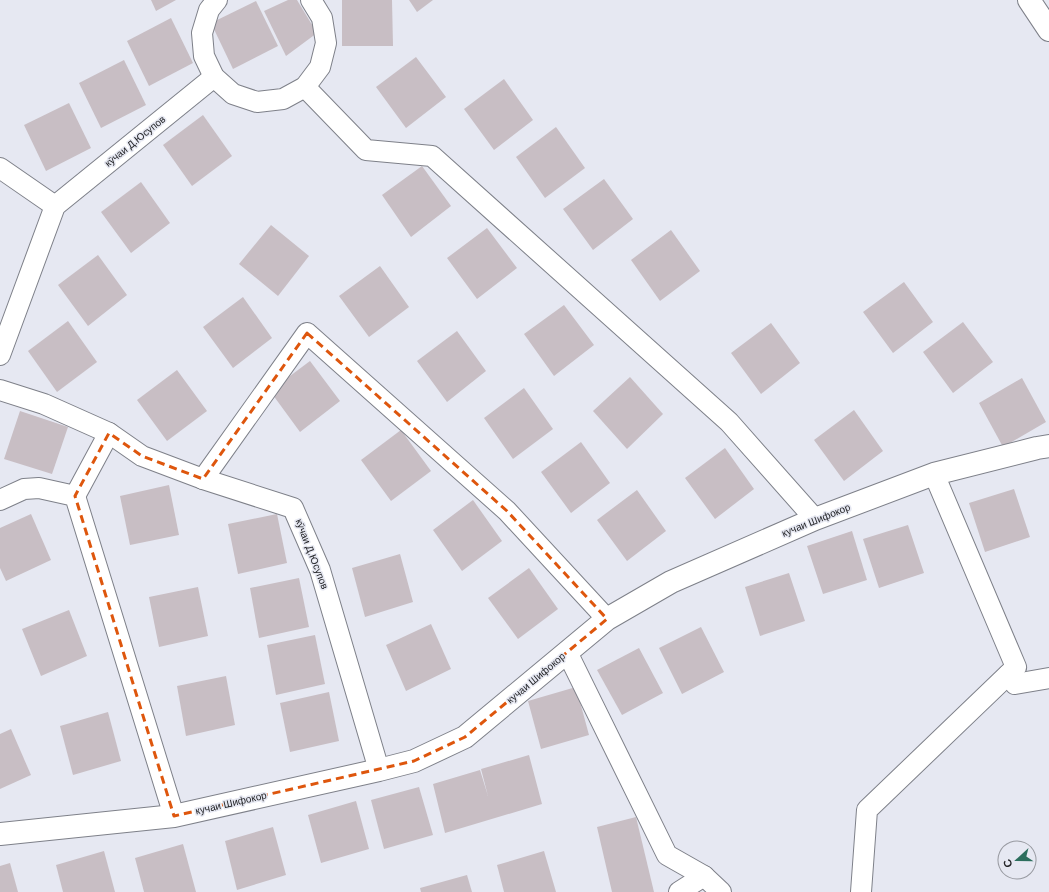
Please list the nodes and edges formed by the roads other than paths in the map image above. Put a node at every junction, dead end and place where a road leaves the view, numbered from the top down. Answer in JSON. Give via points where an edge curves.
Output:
{"nodes":[{"id":1,"x":217,"y":0,"type":"edge"},
{"id":2,"x":311,"y":0,"type":"edge"},
{"id":3,"x":1029,"y":0,"type":"edge"},
{"id":4,"x":1049,"y":30,"type":"edge"},
{"id":5,"x":214,"y":77,"type":"junction"},
{"id":6,"x":305,"y":87,"type":"junction"},
{"id":7,"x":0,"y":168,"type":"edge"},
{"id":8,"x":55,"y":206,"type":"junction"},
{"id":9,"x":0,"y":355,"type":"edge"},
{"id":10,"x":0,"y":390,"type":"edge"},
{"id":11,"x":109,"y":433,"type":"junction"},
{"id":12,"x":1049,"y":446,"type":"edge"},
{"id":13,"x":934,"y":474,"type":"junction"},
{"id":14,"x":204,"y":479,"type":"junction"},
{"id":15,"x":75,"y":496,"type":"junction"},
{"id":16,"x":0,"y":500,"type":"edge"},
{"id":17,"x":815,"y":519,"type":"junction"},
{"id":18,"x":607,"y":619,"type":"junction"},
{"id":19,"x":567,"y":652,"type":"junction"},
{"id":20,"x":1008,"y":675,"type":"junction"},
{"id":21,"x":1049,"y":678,"type":"edge"},
{"id":22,"x":379,"y":770,"type":"junction"},
{"id":23,"x":174,"y":816,"type":"junction"},
{"id":24,"x":0,"y":834,"type":"edge"},
{"id":25,"x":704,"y":876,"type":"junction"},
{"id":26,"x":679,"y":892,"type":"edge"},
{"id":27,"x":721,"y":892,"type":"edge"},
{"id":28,"x":861,"y":892,"type":"edge"}],
"edges":[{"from":1,"to":5,"type":"street","via":[[209,10],[202,33],[204,56]]},
{"from":2,"to":6,"type":"street","via":[[322,18],[326,43],[320,67]]},
{"from":3,"to":4,"type":"street"},
{"from":5,"to":6,"type":"street","via":[[233,94],[257,102],[282,99]]},
{"from":5,"to":8,"type":"street","name":"кӯчаи Д.Юсупов"},
{"from":6,"to":17,"type":"street","via":[[366,150],[432,156],[729,422]]},
{"from":7,"to":8,"type":"street"},
{"from":8,"to":9,"type":"street"},
{"from":10,"to":11,"type":"street","name":"кӯчаи Д.Юсупов","via":[[44,404]]},
{"from":11,"to":14,"type":"street","name":"кӯчаи Д.Юсупов","via":[[142,456]]},
{"from":11,"to":15,"type":"street"},
{"from":12,"to":13,"type":"street","name":"кучаи Шифокор"},
{"from":13,"to":17,"type":"street","name":"кучаи Шифокор"},
{"from":13,"to":20,"type":"street","via":[[1016,667]]},
{"from":14,"to":18,"type":"street","via":[[307,333],[507,511]]},
{"from":14,"to":22,"type":"street","name":"кӯчаи Д.Юсупов","via":[[294,508],[320,570]]},
{"from":15,"to":16,"type":"street","via":[[39,488],[24,489]]},
{"from":15,"to":23,"type":"street"},
{"from":17,"to":18,"type":"street","name":"кучаи Шифокор","via":[[671,582]]},
{"from":18,"to":19,"type":"street","name":"кучаи Шифокор"},
{"from":19,"to":22,"type":"street","name":"кучаи Шифокор","via":[[465,737],[414,761]]},
{"from":19,"to":25,"type":"street","via":[[667,855]]},
{"from":20,"to":21,"type":"street","via":[[1015,684]]},
{"from":20,"to":28,"type":"street","via":[[867,810]]},
{"from":22,"to":23,"type":"street","name":"кучаи Шифокор"},
{"from":23,"to":24,"type":"street","name":"кучаи Шифокор"},
{"from":25,"to":26,"type":"street"},
{"from":25,"to":27,"type":"street"}]}
